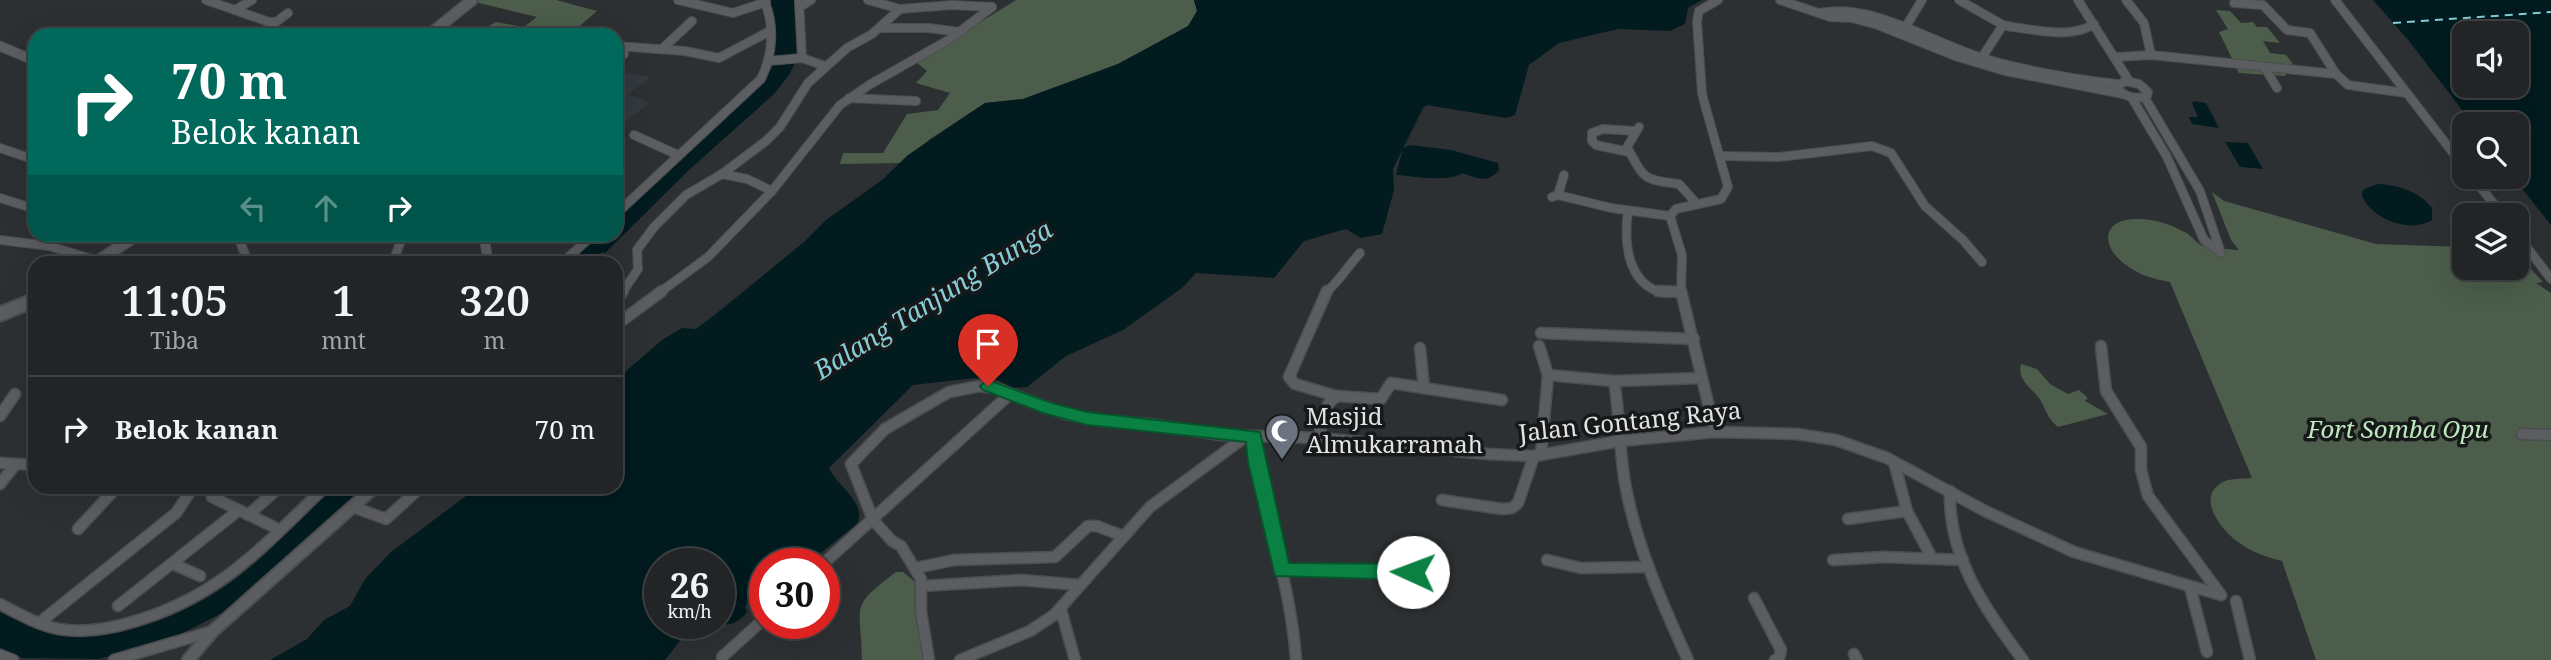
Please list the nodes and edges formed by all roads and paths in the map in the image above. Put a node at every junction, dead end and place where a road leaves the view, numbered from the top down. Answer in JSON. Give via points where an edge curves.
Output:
{"nodes":[{"id":1,"x":206,"y":0,"type":"edge"},
{"id":2,"x":252,"y":0,"type":"edge"},
{"id":3,"x":472,"y":0,"type":"edge"},
{"id":4,"x":678,"y":0,"type":"edge"},
{"id":5,"x":811,"y":0,"type":"edge"},
{"id":6,"x":868,"y":0,"type":"edge"},
{"id":7,"x":1718,"y":0,"type":"edge"},
{"id":8,"x":1780,"y":0,"type":"edge"},
{"id":9,"x":1922,"y":0,"type":"edge"},
{"id":10,"x":1959,"y":0,"type":"edge"},
{"id":11,"x":2078,"y":0,"type":"edge"},
{"id":12,"x":2126,"y":0,"type":"edge"},
{"id":13,"x":2335,"y":0,"type":"edge"},
{"id":14,"x":765,"y":1,"type":"edge"},
{"id":15,"x":2234,"y":3,"type":"dead end"},
{"id":16,"x":799,"y":4,"type":"edge"},
{"id":17,"x":918,"y":4,"type":"edge"},
{"id":18,"x":900,"y":9,"type":"junction"},
{"id":19,"x":235,"y":10,"type":"junction"},
{"id":20,"x":288,"y":13,"type":"dead end"},
{"id":21,"x":1817,"y":14,"type":"junction"},
{"id":22,"x":692,"y":21,"type":"dead end"},
{"id":23,"x":2094,"y":24,"type":"junction"},
{"id":24,"x":2003,"y":25,"type":"junction"},
{"id":25,"x":438,"y":28,"type":"edge"},
{"id":26,"x":880,"y":28,"type":"junction"},
{"id":27,"x":1905,"y":28,"type":"junction"},
{"id":28,"x":770,"y":31,"type":"junction"},
{"id":29,"x":960,"y":32,"type":"junction"},
{"id":30,"x":0,"y":46,"type":"edge"},
{"id":31,"x":623,"y":46,"type":"edge"},
{"id":32,"x":662,"y":49,"type":"junction"},
{"id":33,"x":2151,"y":55,"type":"junction"},
{"id":34,"x":28,"y":58,"type":"edge"},
{"id":35,"x":801,"y":58,"type":"junction"},
{"id":36,"x":2116,"y":58,"type":"junction"},
{"id":37,"x":770,"y":61,"type":"junction"},
{"id":38,"x":1979,"y":61,"type":"junction"},
{"id":39,"x":825,"y":66,"type":"junction"},
{"id":40,"x":2265,"y":68,"type":"junction"},
{"id":41,"x":2336,"y":74,"type":"junction"},
{"id":42,"x":2129,"y":81,"type":"junction"},
{"id":43,"x":2117,"y":84,"type":"junction"},
{"id":44,"x":2277,"y":88,"type":"dead end"},
{"id":45,"x":2406,"y":93,"type":"junction"},
{"id":46,"x":2123,"y":94,"type":"junction"},
{"id":47,"x":849,"y":98,"type":"junction"},
{"id":48,"x":2132,"y":98,"type":"junction"},
{"id":49,"x":2145,"y":98,"type":"junction"},
{"id":50,"x":916,"y":101,"type":"dead end"},
{"id":51,"x":634,"y":135,"type":"dead end"},
{"id":52,"x":0,"y":148,"type":"edge"},
{"id":53,"x":1629,"y":152,"type":"junction"},
{"id":54,"x":2452,"y":152,"type":"edge"},
{"id":55,"x":678,"y":155,"type":"junction"},
{"id":56,"x":1721,"y":156,"type":"junction"},
{"id":57,"x":28,"y":158,"type":"edge"},
{"id":58,"x":722,"y":174,"type":"junction"},
{"id":59,"x":1564,"y":175,"type":"dead end"},
{"id":60,"x":2481,"y":189,"type":"edge"},
{"id":61,"x":772,"y":191,"type":"junction"},
{"id":62,"x":0,"y":198,"type":"edge"},
{"id":63,"x":2493,"y":203,"type":"edge"},
{"id":64,"x":1697,"y":204,"type":"junction"},
{"id":65,"x":28,"y":206,"type":"edge"},
{"id":66,"x":623,"y":207,"type":"edge"},
{"id":67,"x":1628,"y":211,"type":"junction"},
{"id":68,"x":1670,"y":216,"type":"junction"},
{"id":69,"x":0,"y":240,"type":"edge"},
{"id":70,"x":585,"y":242,"type":"edge"},
{"id":71,"x":125,"y":243,"type":"edge"},
{"id":72,"x":400,"y":243,"type":"dead end"},
{"id":73,"x":2529,"y":250,"type":"edge"},
{"id":74,"x":1360,"y":253,"type":"dead end"},
{"id":75,"x":79,"y":256,"type":"edge"},
{"id":76,"x":106,"y":256,"type":"edge"},
{"id":77,"x":395,"y":256,"type":"edge"},
{"id":78,"x":570,"y":256,"type":"edge"},
{"id":79,"x":1982,"y":262,"type":"dead end"},
{"id":80,"x":2551,"y":279,"type":"edge"},
{"id":81,"x":1681,"y":292,"type":"junction"},
{"id":82,"x":623,"y":293,"type":"edge"},
{"id":83,"x":28,"y":303,"type":"edge"},
{"id":84,"x":623,"y":306,"type":"edge"},
{"id":85,"x":637,"y":309,"type":"junction"},
{"id":86,"x":0,"y":314,"type":"edge"},
{"id":87,"x":623,"y":319,"type":"edge"},
{"id":88,"x":1541,"y":333,"type":"dead end"},
{"id":89,"x":1694,"y":339,"type":"junction"},
{"id":90,"x":1539,"y":346,"type":"dead end"},
{"id":91,"x":2101,"y":346,"type":"dead end"},
{"id":92,"x":1420,"y":348,"type":"dead end"},
{"id":93,"x":1548,"y":375,"type":"junction"},
{"id":94,"x":1702,"y":378,"type":"junction"},
{"id":95,"x":1614,"y":381,"type":"junction"},
{"id":96,"x":1423,"y":388,"type":"junction"},
{"id":97,"x":15,"y":394,"type":"dead end"},
{"id":98,"x":1010,"y":394,"type":"junction"},
{"id":99,"x":1336,"y":396,"type":"junction"},
{"id":100,"x":1502,"y":400,"type":"dead end"},
{"id":101,"x":0,"y":416,"type":"edge"},
{"id":102,"x":1716,"y":432,"type":"junction"},
{"id":103,"x":2522,"y":434,"type":"dead end"},
{"id":104,"x":2551,"y":435,"type":"edge"},
{"id":105,"x":1250,"y":436,"type":"junction"},
{"id":106,"x":1319,"y":438,"type":"junction"},
{"id":107,"x":1620,"y":441,"type":"junction"},
{"id":108,"x":1537,"y":456,"type":"junction"},
{"id":109,"x":1894,"y":461,"type":"junction"},
{"id":110,"x":0,"y":463,"type":"edge"},
{"id":111,"x":28,"y":463,"type":"edge"},
{"id":112,"x":16,"y":464,"type":"junction"},
{"id":113,"x":0,"y":484,"type":"edge"},
{"id":114,"x":1950,"y":491,"type":"junction"},
{"id":115,"x":111,"y":494,"type":"edge"},
{"id":116,"x":189,"y":494,"type":"edge"},
{"id":117,"x":213,"y":494,"type":"edge"},
{"id":118,"x":269,"y":494,"type":"edge"},
{"id":119,"x":317,"y":494,"type":"edge"},
{"id":120,"x":367,"y":494,"type":"edge"},
{"id":121,"x":413,"y":494,"type":"edge"},
{"id":122,"x":1442,"y":500,"type":"dead end"},
{"id":123,"x":353,"y":507,"type":"junction"},
{"id":124,"x":1907,"y":511,"type":"junction"},
{"id":125,"x":243,"y":512,"type":"junction"},
{"id":126,"x":1848,"y":519,"type":"dead end"},
{"id":127,"x":873,"y":520,"type":"junction"},
{"id":128,"x":274,"y":527,"type":"dead end"},
{"id":129,"x":78,"y":529,"type":"dead end"},
{"id":130,"x":1123,"y":536,"type":"junction"},
{"id":131,"x":840,"y":549,"type":"edge"},
{"id":132,"x":1932,"y":558,"type":"junction"},
{"id":133,"x":1547,"y":560,"type":"dead end"},
{"id":134,"x":1833,"y":560,"type":"dead end"},
{"id":135,"x":1963,"y":560,"type":"junction"},
{"id":136,"x":173,"y":564,"type":"junction"},
{"id":137,"x":1646,"y":567,"type":"junction"},
{"id":138,"x":916,"y":568,"type":"junction"},
{"id":139,"x":1281,"y":570,"type":"junction"},
{"id":140,"x":1436,"y":573,"type":"dead end"},
{"id":141,"x":200,"y":576,"type":"dead end"},
{"id":142,"x":1080,"y":585,"type":"junction"},
{"id":143,"x":922,"y":586,"type":"junction"},
{"id":144,"x":2190,"y":587,"type":"junction"},
{"id":145,"x":1754,"y":598,"type":"dead end"},
{"id":146,"x":2236,"y":601,"type":"dead end"},
{"id":147,"x":0,"y":604,"type":"edge"},
{"id":148,"x":118,"y":606,"type":"dead end"},
{"id":149,"x":1061,"y":610,"type":"junction"},
{"id":150,"x":39,"y":623,"type":"junction"},
{"id":151,"x":213,"y":631,"type":"junction"},
{"id":152,"x":749,"y":633,"type":"edge"},
{"id":153,"x":2207,"y":652,"type":"dead end"},
{"id":154,"x":0,"y":655,"type":"edge"},
{"id":155,"x":721,"y":659,"type":"edge"},
{"id":156,"x":13,"y":660,"type":"edge"},
{"id":157,"x":114,"y":660,"type":"edge"},
{"id":158,"x":188,"y":660,"type":"edge"},
{"id":159,"x":929,"y":660,"type":"edge"},
{"id":160,"x":960,"y":660,"type":"edge"},
{"id":161,"x":1074,"y":660,"type":"edge"},
{"id":162,"x":1296,"y":660,"type":"edge"},
{"id":163,"x":1688,"y":660,"type":"edge"},
{"id":164,"x":1775,"y":660,"type":"edge"},
{"id":165,"x":2023,"y":660,"type":"edge"},
{"id":166,"x":2250,"y":660,"type":"edge"}],
"edges":[{"from":1,"to":19,"type":"street"},
{"from":2,"to":19,"type":"street"},
{"from":3,"to":25,"type":"main road"},
{"from":4,"to":14,"type":"street","via":[[733,13]]},
{"from":5,"to":16,"type":"street"},
{"from":6,"to":18,"type":"street"},
{"from":7,"to":56,"type":"street","via":[[1699,11],[1697,21],[1702,94]]},
{"from":8,"to":21,"type":"street"},
{"from":9,"to":27,"type":"street"},
{"from":10,"to":24,"type":"street"},
{"from":11,"to":23,"type":"street"},
{"from":12,"to":33,"type":"street","via":[[2144,23]]},
{"from":13,"to":45,"type":"street"},
{"from":14,"to":28,"type":"street"},
{"from":15,"to":41,"type":"street","via":[[2263,5],[2287,30],[2310,33]]},
{"from":16,"to":35,"type":"street"},
{"from":17,"to":18,"type":"street"},
{"from":17,"to":29,"type":"street","via":[[992,7]]},
{"from":18,"to":26,"type":"street"},
{"from":19,"to":20,"type":"street","via":[[273,22]]},
{"from":21,"to":27,"type":"street","via":[[1826,10],[1857,12]]},
{"from":21,"to":38,"type":"street","via":[[1869,22]]},
{"from":22,"to":32,"type":"street"},
{"from":23,"to":24,"type":"street","via":[[2072,33]]},
{"from":23,"to":36,"type":"street"},
{"from":24,"to":38,"type":"street"},
{"from":26,"to":29,"type":"street"},
{"from":26,"to":39,"type":"street"},
{"from":27,"to":38,"type":"street"},
{"from":28,"to":32,"type":"street","via":[[719,58]]},
{"from":28,"to":37,"type":"street"},
{"from":29,"to":47,"type":"street"},
{"from":30,"to":34,"type":"street"},
{"from":31,"to":32,"type":"street"},
{"from":33,"to":36,"type":"street"},
{"from":33,"to":40,"type":"street"},
{"from":35,"to":37,"type":"street"},
{"from":35,"to":39,"type":"street"},
{"from":36,"to":42,"type":"street"},
{"from":37,"to":55,"type":"street","via":[[754,86]]},
{"from":38,"to":43,"type":"street"},
{"from":38,"to":46,"type":"street","via":[[2026,76]]},
{"from":39,"to":58,"type":"street","via":[[780,127]]},
{"from":40,"to":41,"type":"street"},
{"from":40,"to":44,"type":"street"},
{"from":41,"to":45,"type":"street","via":[[2348,85]]},
{"from":42,"to":43,"type":"street"},
{"from":42,"to":49,"type":"street","via":[[2146,89]]},
{"from":43,"to":46,"type":"street"},
{"from":45,"to":54,"type":"street"},
{"from":46,"to":48,"type":"street"},
{"from":47,"to":50,"type":"street"},
{"from":47,"to":61,"type":"street"},
{"from":48,"to":49,"type":"street"},
{"from":48,"to":49,"type":"street","via":[[2167,157],[2204,240],[2221,253],[2196,179]]},
{"from":51,"to":55,"type":"street"},
{"from":52,"to":57,"type":"street"},
{"from":53,"to":53,"type":"street","via":[[1628,142],[1637,129],[1592,133],[1596,145]]},
{"from":53,"to":64,"type":"street","via":[[1646,178],[1679,184]]},
{"from":55,"to":66,"type":"street"},
{"from":56,"to":64,"type":"street","via":[[1727,192],[1721,199]]},
{"from":56,"to":79,"type":"street","via":[[1754,158],[1872,146],[1885,149],[1925,205]]},
{"from":58,"to":61,"type":"street"},
{"from":58,"to":82,"type":"street","via":[[686,195],[644,238],[636,254],[638,269]]},
{"from":59,"to":67,"type":"street","via":[[1555,196]]},
{"from":60,"to":63,"type":"street"},
{"from":61,"to":85,"type":"street","via":[[708,257]]},
{"from":62,"to":65,"type":"street"},
{"from":64,"to":68,"type":"street","via":[[1675,209]]},
{"from":67,"to":68,"type":"street"},
{"from":67,"to":81,"type":"street","via":[[1625,234],[1638,277],[1660,293]]},
{"from":68,"to":81,"type":"street","via":[[1682,255]]},
{"from":69,"to":75,"type":"street","via":[[49,246]]},
{"from":70,"to":78,"type":"street"},
{"from":71,"to":76,"type":"main road"},
{"from":72,"to":77,"type":"street"},
{"from":73,"to":80,"type":"street"},
{"from":74,"to":99,"type":"street","via":[[1324,294],[1289,377],[1295,384]]},
{"from":81,"to":89,"type":"street"},
{"from":83,"to":86,"type":"main road"},
{"from":84,"to":85,"type":"street"},
{"from":85,"to":87,"type":"street"},
{"from":88,"to":89,"type":"street"},
{"from":89,"to":94,"type":"street"},
{"from":90,"to":93,"type":"street"},
{"from":91,"to":144,"type":"street","name":"Jalan Gontang Raya","via":[[2106,391],[2141,447],[2148,496],[2221,595]]},
{"from":92,"to":96,"type":"street"},
{"from":93,"to":95,"type":"street"},
{"from":93,"to":108,"type":"street"},
{"from":94,"to":95,"type":"street"},
{"from":94,"to":102,"type":"street"},
{"from":95,"to":107,"type":"street"},
{"from":96,"to":99,"type":"street","via":[[1391,383],[1381,399]]},
{"from":96,"to":100,"type":"street"},
{"from":97,"to":101,"type":"street"},
{"from":98,"to":105,"type":"street","name":"Jalan Gontang Raya","via":[[1087,418]]},
{"from":98,"to":127,"type":"street"},
{"from":98,"to":127,"type":"street","name":"Jalan Gontang Raya","via":[[980,386],[949,392],[885,429],[851,464]]},
{"from":99,"to":106,"type":"street","via":[[1327,402]]},
{"from":102,"to":107,"type":"street","name":"Jalan Gontang Raya"},
{"from":102,"to":109,"type":"street","name":"Jalan Gontang Raya","via":[[1812,436]]},
{"from":103,"to":104,"type":"street"},
{"from":105,"to":106,"type":"street","name":"Jalan Gontang Raya"},
{"from":105,"to":130,"type":"street","via":[[1166,493]]},
{"from":105,"to":139,"type":"street"},
{"from":106,"to":108,"type":"street","name":"Jalan Gontang Raya"},
{"from":107,"to":108,"type":"street","name":"Jalan Gontang Raya"},
{"from":107,"to":137,"type":"street","via":[[1625,483]]},
{"from":108,"to":122,"type":"street","via":[[1512,508]]},
{"from":109,"to":114,"type":"street","name":"Jalan Gontang Raya"},
{"from":109,"to":124,"type":"street"},
{"from":110,"to":112,"type":"street"},
{"from":111,"to":112,"type":"street"},
{"from":112,"to":113,"type":"street"},
{"from":114,"to":135,"type":"street","via":[[1951,524]]},
{"from":114,"to":144,"type":"street","name":"Jalan Gontang Raya","via":[[2049,542]]},
{"from":115,"to":129,"type":"street"},
{"from":116,"to":150,"type":"street","via":[[176,513]]},
{"from":117,"to":125,"type":"street"},
{"from":118,"to":125,"type":"street"},
{"from":119,"to":150,"type":"street","via":[[230,574],[180,605],[109,628],[60,629]]},
{"from":120,"to":123,"type":"street"},
{"from":121,"to":123,"type":"street","via":[[386,519]]},
{"from":123,"to":151,"type":"street"},
{"from":124,"to":126,"type":"street"},
{"from":124,"to":132,"type":"street"},
{"from":125,"to":128,"type":"street"},
{"from":125,"to":136,"type":"street"},
{"from":127,"to":131,"type":"street"},
{"from":127,"to":138,"type":"street","via":[[901,546]]},
{"from":130,"to":138,"type":"street","via":[[1088,526],[1051,557],[954,560]]},
{"from":130,"to":142,"type":"street"},
{"from":132,"to":134,"type":"street"},
{"from":132,"to":135,"type":"street"},
{"from":133,"to":137,"type":"street","via":[[1581,568]]},
{"from":135,"to":165,"type":"street","via":[[1990,615]]},
{"from":136,"to":141,"type":"street"},
{"from":136,"to":148,"type":"street"},
{"from":137,"to":163,"type":"street"},
{"from":138,"to":143,"type":"street"},
{"from":139,"to":140,"type":"street"},
{"from":139,"to":162,"type":"street","via":[[1294,617]]},
{"from":142,"to":143,"type":"street","via":[[985,580]]},
{"from":142,"to":149,"type":"street"},
{"from":143,"to":159,"type":"street"},
{"from":144,"to":153,"type":"street"},
{"from":145,"to":164,"type":"street","via":[[1781,650]]},
{"from":146,"to":166,"type":"street"},
{"from":147,"to":150,"type":"street"},
{"from":149,"to":160,"type":"street","via":[[1030,631]]},
{"from":149,"to":161,"type":"street"},
{"from":151,"to":157,"type":"street"},
{"from":151,"to":158,"type":"street"},
{"from":152,"to":155,"type":"street"},
{"from":154,"to":156,"type":"street"}]}
